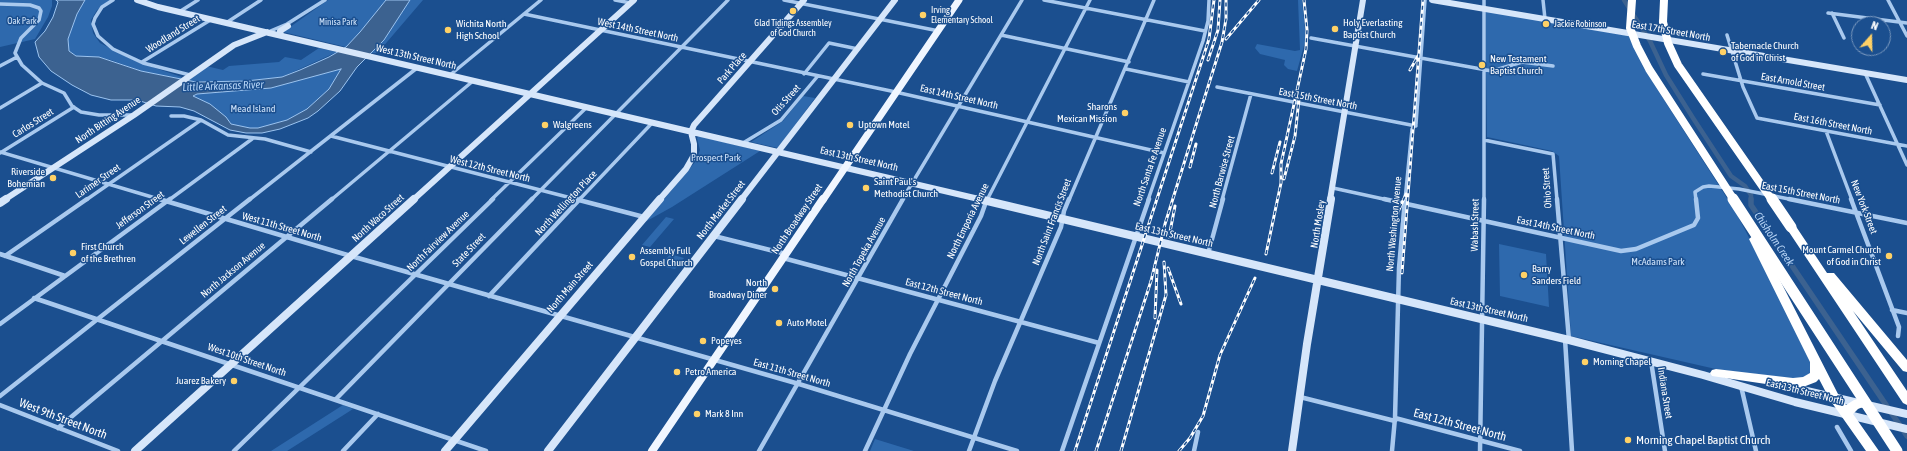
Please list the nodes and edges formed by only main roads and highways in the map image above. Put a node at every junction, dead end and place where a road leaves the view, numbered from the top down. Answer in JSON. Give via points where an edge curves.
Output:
{"nodes":[{"id":1,"x":959,"y":0,"type":"edge"},
{"id":2,"x":1632,"y":0,"type":"edge"},
{"id":3,"x":1664,"y":0,"type":"edge"},
{"id":4,"x":1736,"y":202,"type":"junction"},
{"id":5,"x":1791,"y":227,"type":"junction"},
{"id":6,"x":1816,"y":358,"type":"junction"},
{"id":7,"x":1907,"y":368,"type":"edge"},
{"id":8,"x":1716,"y":373,"type":"road end"},
{"id":9,"x":1907,"y":400,"type":"edge"},
{"id":10,"x":1861,"y":403,"type":"road end"},
{"id":11,"x":1846,"y":413,"type":"junction"},
{"id":12,"x":652,"y":451,"type":"edge"},
{"id":13,"x":1873,"y":451,"type":"edge"},
{"id":14,"x":1897,"y":451,"type":"edge"}],
"edges":[{"from":1,"to":12,"type":"main road","name":"North Broadway Street"},
{"from":2,"to":4,"type":"highway","bridge":true,"via":[[1630,28],[1642,57]]},
{"from":3,"to":5,"type":"highway","bridge":true,"via":[[1663,22],[1668,43],[1678,65]]},
{"from":4,"to":6,"type":"highway","bridge":true},
{"from":4,"to":14,"type":"highway","bridge":true},
{"from":5,"to":7,"type":"highway"},
{"from":5,"to":9,"type":"highway"},
{"from":6,"to":8,"type":"highway","via":[[1816,374],[1812,379],[1803,382],[1793,383]]},
{"from":6,"to":11,"type":"highway","via":[[1834,397]]},
{"from":10,"to":11,"type":"highway","via":[[1854,405]]},
{"from":11,"to":13,"type":"highway"}]}
